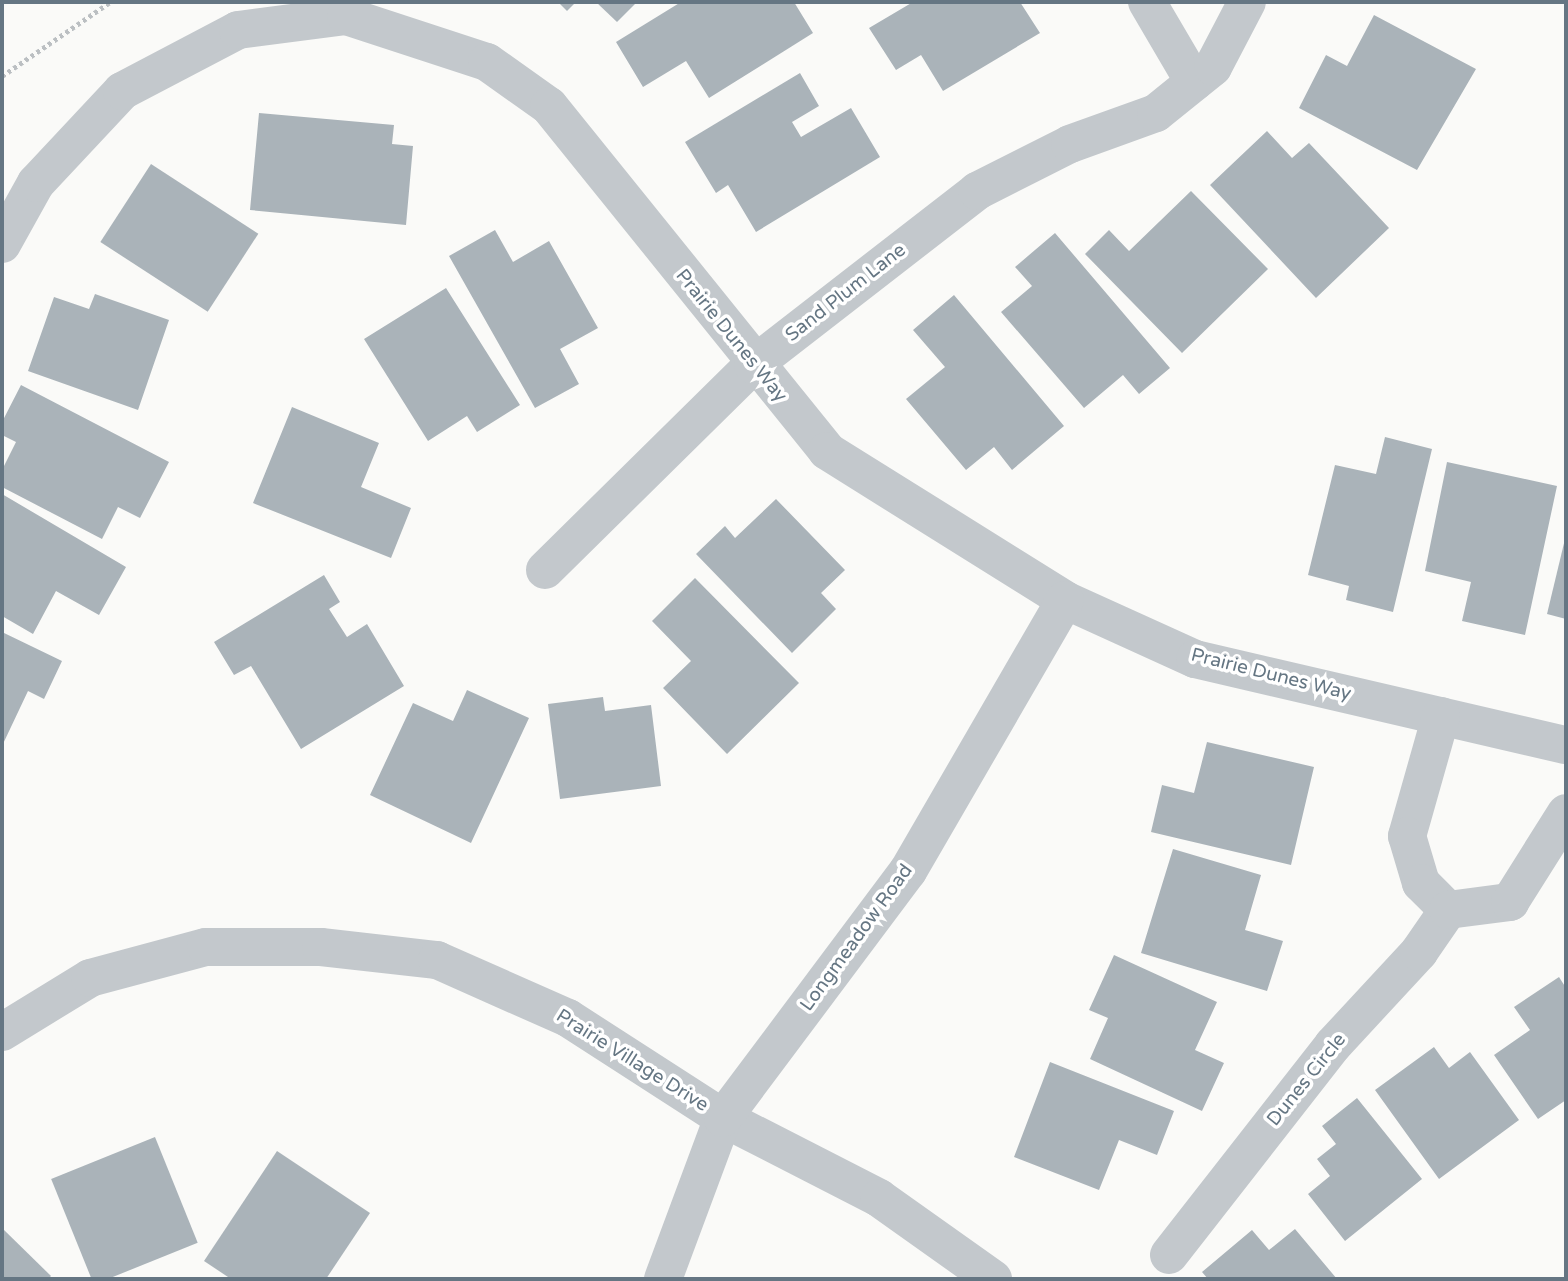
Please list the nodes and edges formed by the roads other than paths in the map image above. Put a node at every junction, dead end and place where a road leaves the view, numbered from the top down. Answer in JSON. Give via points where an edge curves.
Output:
{"nodes":[{"id":1,"x":1147,"y":2,"type":"edge"},
{"id":2,"x":1247,"y":2,"type":"edge"},
{"id":3,"x":1194,"y":82,"type":"junction"},
{"id":4,"x":2,"y":244,"type":"edge"},
{"id":5,"x":754,"y":365,"type":"junction"},
{"id":6,"x":545,"y":570,"type":"dead end"},
{"id":7,"x":1065,"y":600,"type":"junction"},
{"id":8,"x":1441,"y":716,"type":"junction"},
{"id":9,"x":1566,"y":745,"type":"edge"},
{"id":10,"x":1566,"y":813,"type":"edge"},
{"id":11,"x":1448,"y":910,"type":"junction"},
{"id":12,"x":2,"y":1032,"type":"edge"},
{"id":13,"x":723,"y":1118,"type":"junction"},
{"id":14,"x":1169,"y":1255,"type":"dead end"},
{"id":15,"x":663,"y":1279,"type":"edge"},
{"id":16,"x":993,"y":1279,"type":"edge"}],
"edges":[{"from":1,"to":3,"type":"street"},
{"from":2,"to":3,"type":"street","name":"Sand Plum Lane","via":[[1213,67]]},
{"from":3,"to":5,"type":"street","name":"Sand Plum Lane","via":[[1156,113],[1070,144],[976,191]]},
{"from":4,"to":5,"type":"street","name":"Prairie Dunes Way","via":[[36,183],[122,91],[238,30],[346,16],[487,62],[549,106]]},
{"from":5,"to":6,"type":"street","name":"Sand Plum Lane"},
{"from":5,"to":7,"type":"street","name":"Prairie Dunes Way","via":[[827,451]]},
{"from":7,"to":8,"type":"street","name":"Prairie Dunes Way","via":[[1195,659]]},
{"from":7,"to":13,"type":"street","name":"Longmeadow Road","via":[[908,871]]},
{"from":8,"to":9,"type":"street","name":"Prairie Dunes Way"},
{"from":8,"to":11,"type":"street","via":[[1407,836],[1422,883]]},
{"from":10,"to":11,"type":"street","via":[[1510,902]]},
{"from":11,"to":14,"type":"street","name":"Dunes Circle","via":[[1419,952],[1333,1045]]},
{"from":12,"to":13,"type":"street","name":"Prairie Village Drive","via":[[90,978],[206,947],[321,947],[437,960],[568,1018]]},
{"from":13,"to":15,"type":"street","name":"Longmeadow Road"},
{"from":13,"to":16,"type":"street","name":"Prairie Village Drive","via":[[879,1198]]}]}
